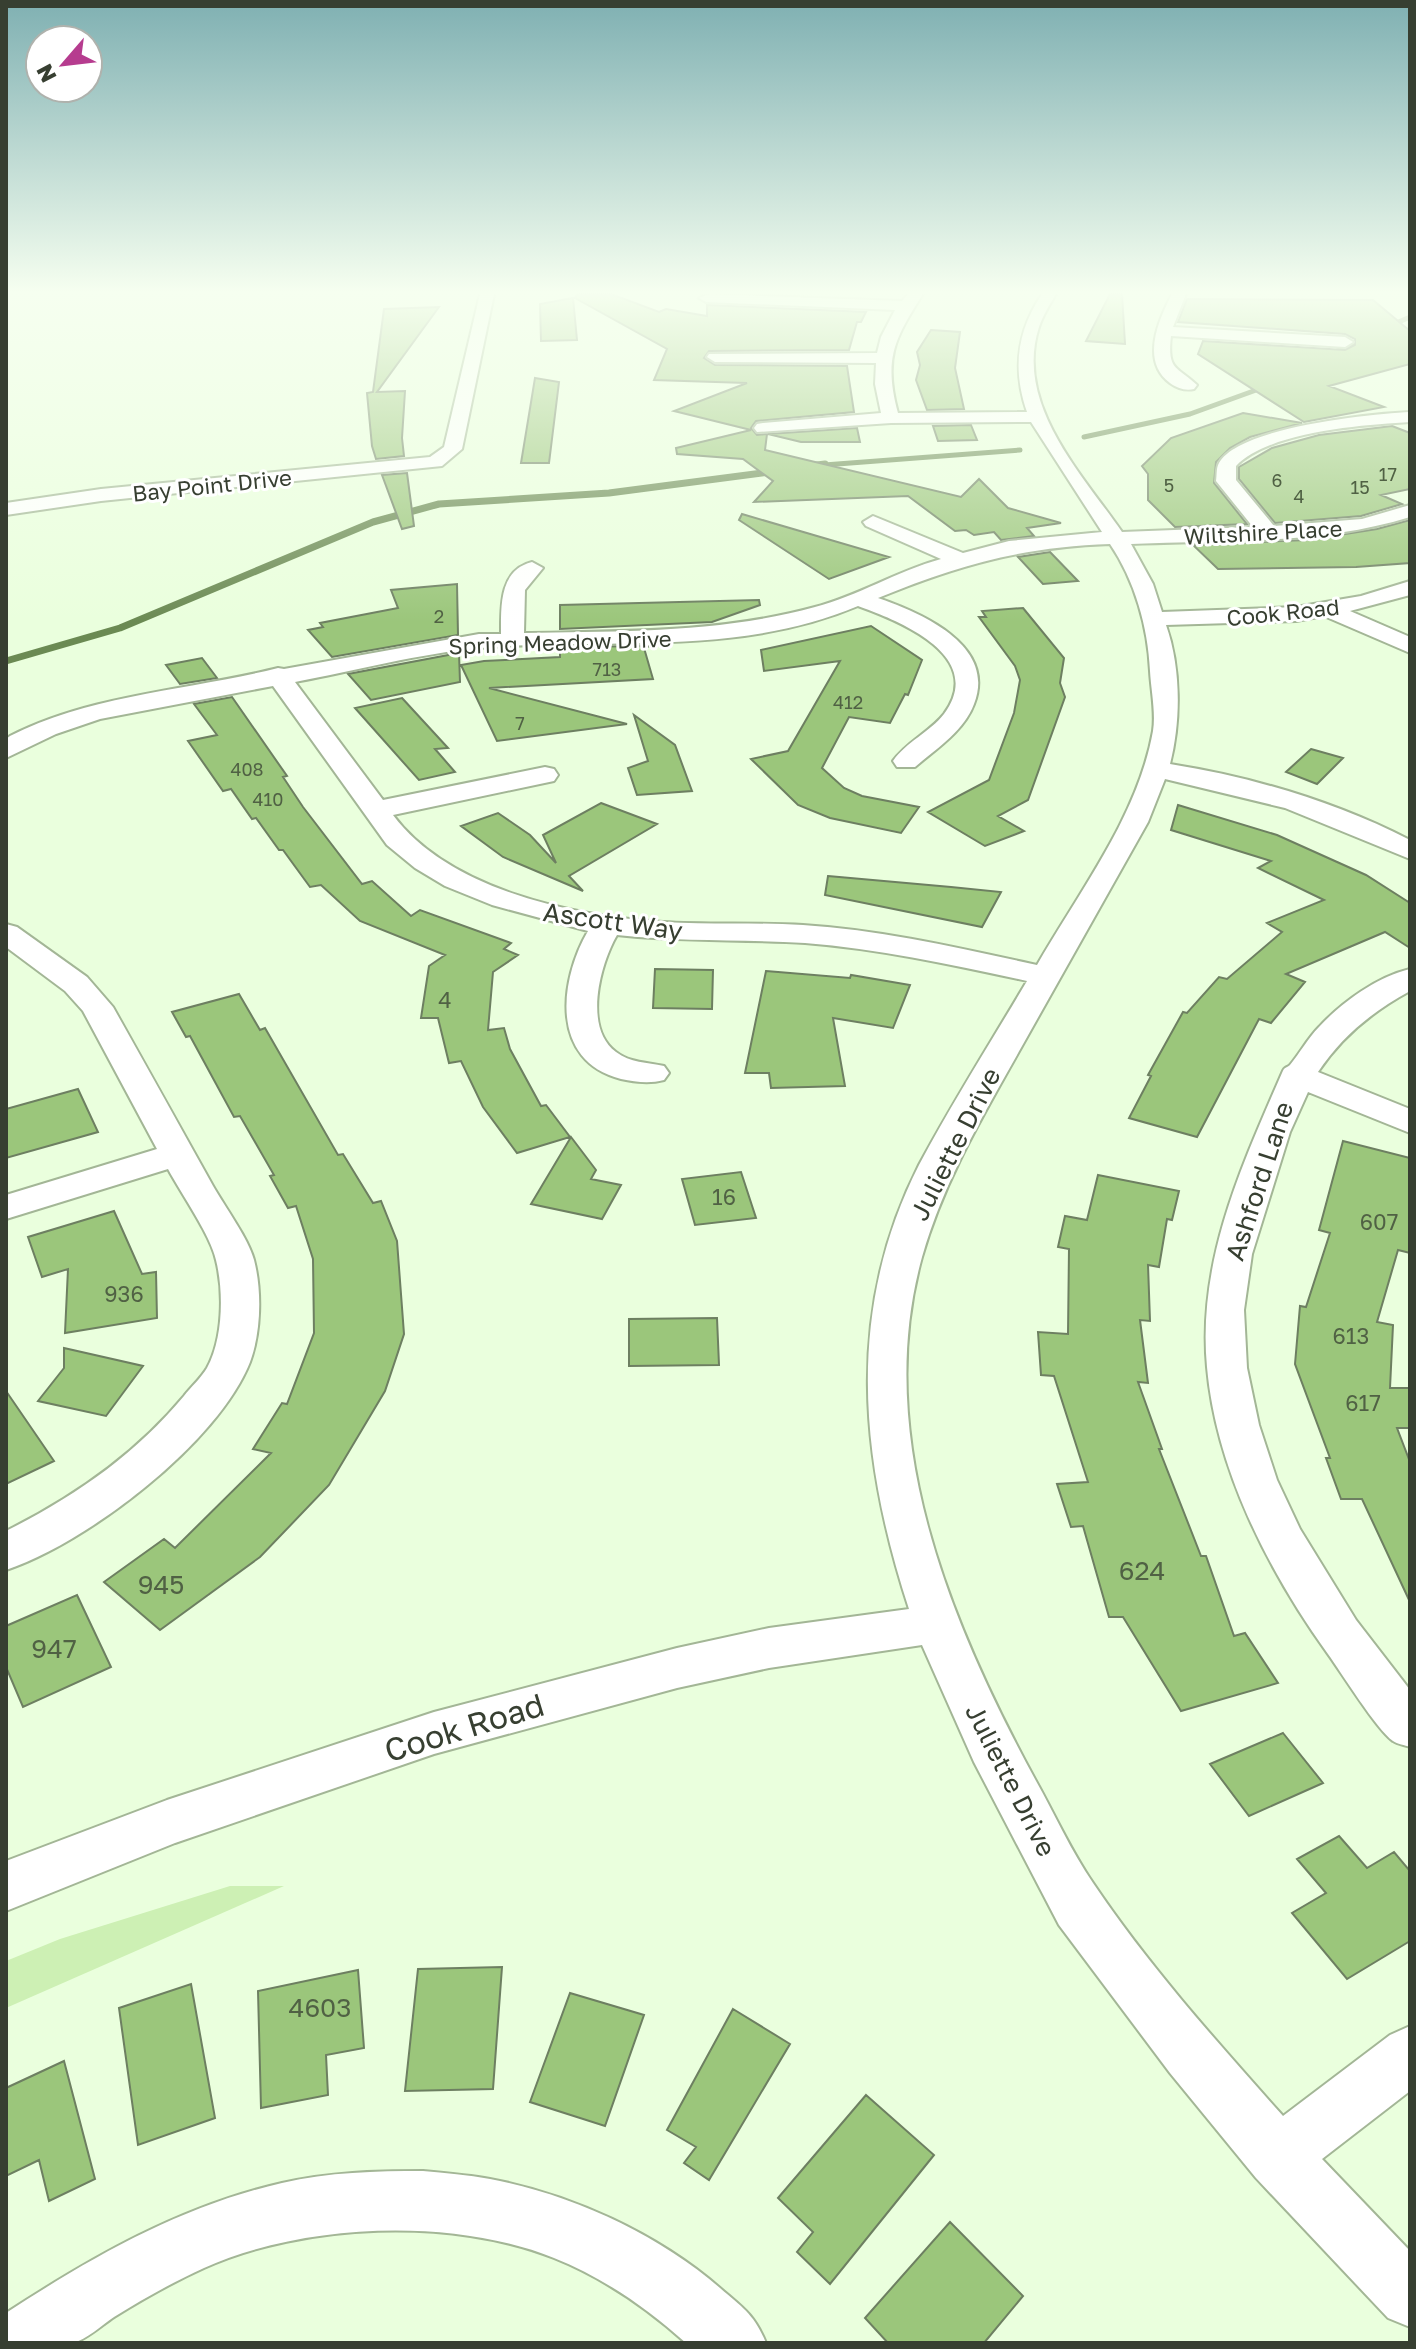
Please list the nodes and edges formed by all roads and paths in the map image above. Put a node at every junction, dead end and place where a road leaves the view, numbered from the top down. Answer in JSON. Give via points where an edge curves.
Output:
{"nodes":[{"id":1,"x":463,"y":404,"type":"edge"},
{"id":2,"x":886,"y":404,"type":"edge"},
{"id":3,"x":1033,"y":404,"type":"edge"},
{"id":4,"x":1036,"y":417,"type":"junction"},
{"id":5,"x":1410,"y":417,"type":"edge"},
{"id":6,"x":891,"y":418,"type":"junction"},
{"id":7,"x":763,"y":428,"type":"dead end"},
{"id":8,"x":6,"y":509,"type":"edge"},
{"id":9,"x":1410,"y":511,"type":"edge"},
{"id":10,"x":873,"y":522,"type":"dead end"},
{"id":11,"x":1269,"y":533,"type":"junction"},
{"id":12,"x":1114,"y":539,"type":"junction"},
{"id":13,"x":958,"y":559,"type":"junction"},
{"id":14,"x":532,"y":568,"type":"dead end"},
{"id":15,"x":1410,"y":588,"type":"edge"},
{"id":16,"x":859,"y":599,"type":"junction"},
{"id":17,"x":1327,"y":609,"type":"junction"},
{"id":18,"x":1154,"y":619,"type":"junction"},
{"id":19,"x":513,"y":639,"type":"junction"},
{"id":20,"x":1410,"y":646,"type":"edge"},
{"id":21,"x":278,"y":675,"type":"junction"},
{"id":22,"x":6,"y":750,"type":"edge"},
{"id":23,"x":906,"y":761,"type":"dead end"},
{"id":24,"x":1155,"y":770,"type":"junction"},
{"id":25,"x":545,"y":775,"type":"dead end"},
{"id":26,"x":376,"y":810,"type":"junction"},
{"id":27,"x":1410,"y":851,"type":"edge"},
{"id":28,"x":607,"y":925,"type":"junction"},
{"id":29,"x":12,"y":946,"type":"edge"},
{"id":30,"x":1045,"y":976,"type":"junction"},
{"id":31,"x":1410,"y":978,"type":"edge"},
{"id":32,"x":652,"y":1073,"type":"dead end"},
{"id":33,"x":1297,"y":1075,"type":"junction"},
{"id":34,"x":1410,"y":1122,"type":"edge"},
{"id":35,"x":179,"y":1154,"type":"junction"},
{"id":36,"x":6,"y":1207,"type":"edge"},
{"id":37,"x":6,"y":1552,"type":"edge"},
{"id":38,"x":937,"y":1624,"type":"junction"},
{"id":39,"x":1410,"y":1726,"type":"edge"},
{"id":40,"x":6,"y":1886,"type":"edge"},
{"id":41,"x":1410,"y":2055,"type":"edge"},
{"id":42,"x":1277,"y":2157,"type":"junction"},
{"id":43,"x":1410,"y":2296,"type":"edge"},
{"id":44,"x":18,"y":2343,"type":"edge"},
{"id":45,"x":734,"y":2343,"type":"edge"}],
"edges":[{"from":1,"to":8,"type":"street","name":"Bay Point Drive","via":[[453,449],[435,462]]},
{"from":2,"to":6,"type":"street"},
{"from":3,"to":4,"type":"street","name":"Juliette Drive"},
{"from":4,"to":6,"type":"street"},
{"from":4,"to":12,"type":"street","name":"Juliette Drive"},
{"from":5,"to":11,"type":"street","via":[[1288,436],[1237,455],[1227,465],[1226,481]]},
{"from":6,"to":7,"type":"street"},
{"from":9,"to":11,"type":"street","name":"Wiltshire Place","via":[[1342,529]]},
{"from":10,"to":13,"type":"street"},
{"from":11,"to":12,"type":"street","name":"Wiltshire Place"},
{"from":12,"to":13,"type":"street","name":"Spring Meadow Drive","via":[[1021,545]]},
{"from":12,"to":18,"type":"street","name":"Juliette Drive","via":[[1128,555]]},
{"from":13,"to":16,"type":"street","name":"Spring Meadow Drive"},
{"from":14,"to":19,"type":"street","via":[[511,592]]},
{"from":15,"to":17,"type":"street","name":"Cook Road"},
{"from":16,"to":19,"type":"street","name":"Spring Meadow Drive","via":[[794,621],[724,633]]},
{"from":16,"to":23,"type":"street","via":[[925,626],[959,657],[966,672],[967,688],[955,717]]},
{"from":17,"to":18,"type":"street","name":"Cook Road"},
{"from":17,"to":20,"type":"street"},
{"from":18,"to":24,"type":"street","name":"Juliette Drive","via":[[1166,729]]},
{"from":19,"to":21,"type":"street","name":"Spring Meadow Drive"},
{"from":21,"to":22,"type":"street","name":"Spring Meadow Drive","via":[[72,718]]},
{"from":21,"to":26,"type":"street","name":"Ascott Way"},
{"from":24,"to":27,"type":"street","via":[[1295,803]]},
{"from":24,"to":30,"type":"street","name":"Juliette Drive","via":[[1134,822]]},
{"from":25,"to":26,"type":"street"},
{"from":26,"to":28,"type":"street","name":"Ascott Way","via":[[397,839],[455,880],[538,911]]},
{"from":28,"to":30,"type":"street","name":"Ascott Way","via":[[847,938]]},
{"from":28,"to":32,"type":"street","via":[[582,987],[589,1039],[615,1066]]},
{"from":29,"to":35,"type":"street","via":[[76,984],[97,1007]]},
{"from":30,"to":38,"type":"street","name":"Juliette Drive","via":[[937,1166],[912,1225],[895,1291],[888,1361],[891,1438],[908,1531]]},
{"from":31,"to":33,"type":"street","name":"Ashford Lane","via":[[1367,1001],[1334,1028]]},
{"from":33,"to":34,"type":"street"},
{"from":33,"to":39,"type":"street","name":"Ashford Lane","via":[[1279,1111],[1231,1256],[1224,1310],[1228,1375],[1244,1444],[1267,1508],[1311,1591]]},
{"from":35,"to":36,"type":"street"},
{"from":35,"to":37,"type":"street","via":[[235,1258],[241,1296],[226,1371],[158,1453],[103,1497]]},
{"from":38,"to":40,"type":"street","name":"Cook Road","via":[[707,1661],[434,1733],[167,1823]]},
{"from":38,"to":42,"type":"street","name":"Juliette Drive","via":[[1006,1776],[1072,1898],[1169,2029]]},
{"from":41,"to":42,"type":"street"},
{"from":42,"to":43,"type":"street","name":"Juliette Drive"},
{"from":44,"to":45,"type":"street","via":[[108,2284],[211,2234],[275,2214],[370,2199],[426,2199],[517,2214],[596,2244],[648,2272],[709,2317]]}]}
